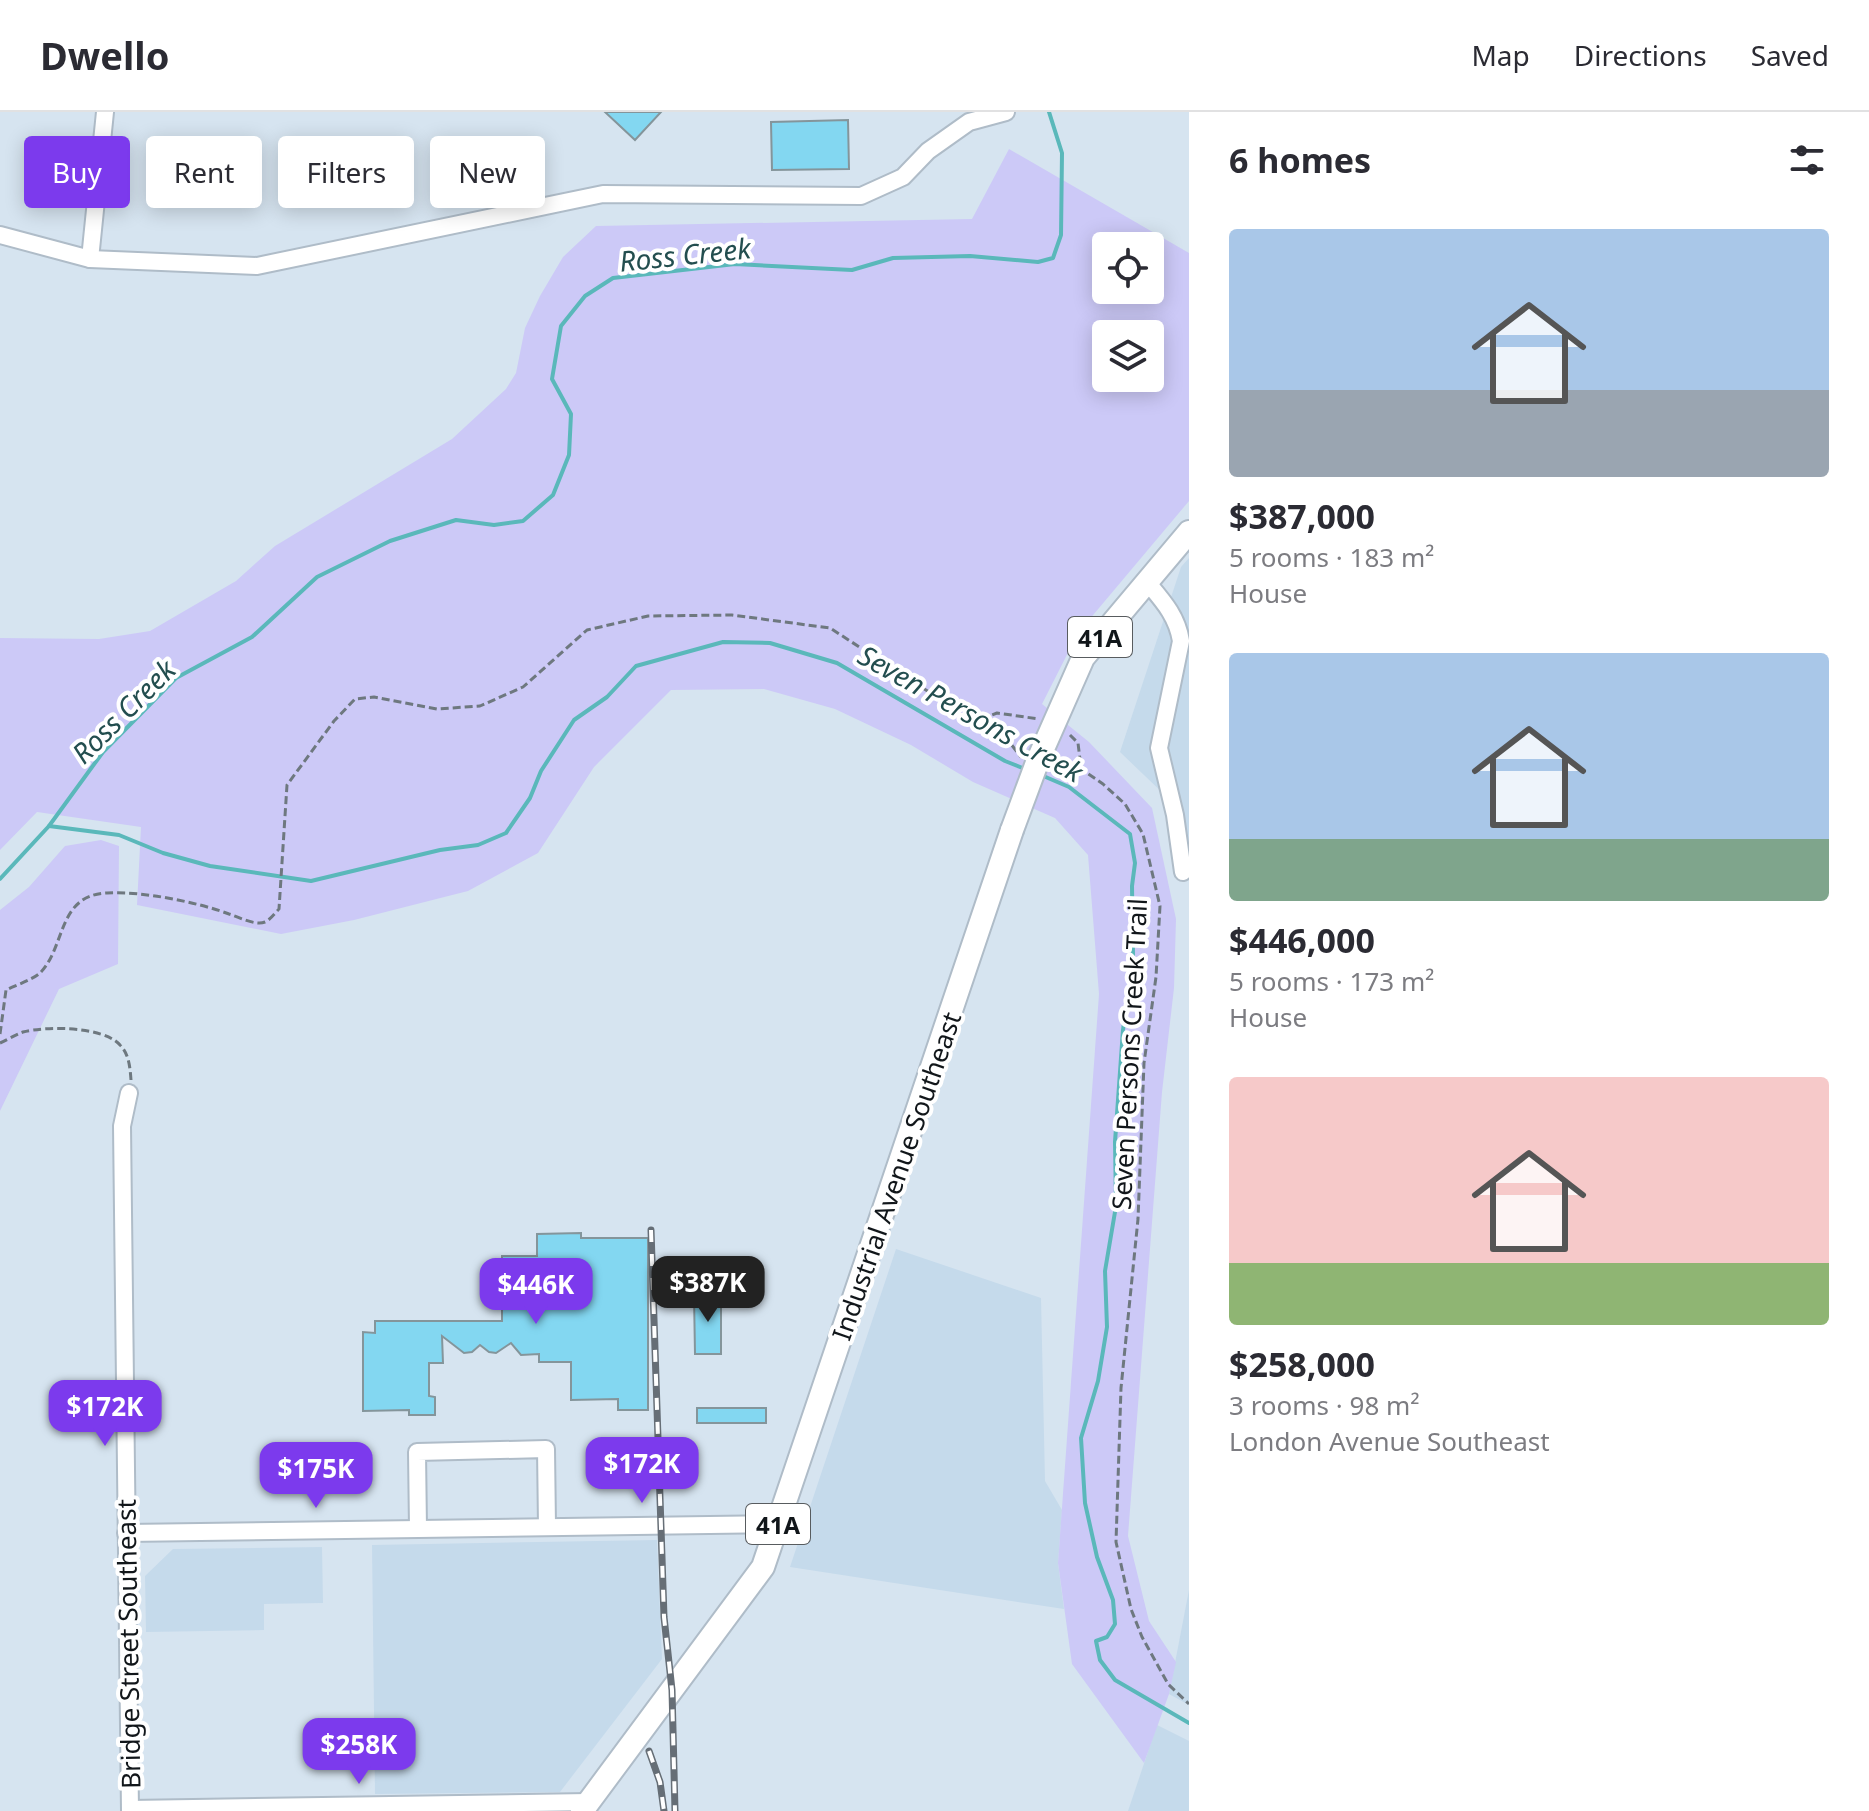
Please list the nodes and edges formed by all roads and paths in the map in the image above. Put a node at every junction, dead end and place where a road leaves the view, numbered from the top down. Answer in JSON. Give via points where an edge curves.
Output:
{"nodes":[{"id":1,"x":105,"y":112,"type":"edge"},
{"id":2,"x":1006,"y":112,"type":"edge"},
{"id":3,"x":0,"y":235,"type":"edge"},
{"id":4,"x":90,"y":259,"type":"junction"},
{"id":5,"x":1189,"y":532,"type":"edge"},
{"id":6,"x":1147,"y":582,"type":"junction"},
{"id":7,"x":1182,"y":670,"type":"edge"},
{"id":8,"x":1038,"y":763,"type":"junction"},
{"id":9,"x":1183,"y":872,"type":"dead end"},
{"id":10,"x":0,"y":1034,"type":"edge"},
{"id":11,"x":0,"y":1043,"type":"edge"},
{"id":12,"x":129,"y":1093,"type":"joint"},
{"id":13,"x":778,"y":1524,"type":"junction"},
{"id":14,"x":547,"y":1526,"type":"junction"},
{"id":15,"x":418,"y":1528,"type":"junction"},
{"id":16,"x":126,"y":1533,"type":"junction"},
{"id":17,"x":1189,"y":1704,"type":"edge"},
{"id":18,"x":585,"y":1807,"type":"edge"},
{"id":19,"x":427,"y":1808,"type":"edge"},
{"id":20,"x":239,"y":1809,"type":"edge"},
{"id":21,"x":130,"y":1810,"type":"edge"}],
"edges":[{"from":1,"to":4,"type":"street"},
{"from":2,"to":4,"type":"street","via":[[969,122],[903,177],[861,196],[603,194],[257,266]]},
{"from":3,"to":4,"type":"street"},
{"from":5,"to":6,"type":"main road","name":"Industrial Avenue Southeast","number":"41A"},
{"from":6,"to":7,"type":"street","via":[[1179,626]]},
{"from":6,"to":8,"type":"main road","name":"Industrial Avenue Southeast","number":"41A","via":[[1083,658]]},
{"from":7,"to":9,"type":"street","via":[[1159,748]]},
{"from":8,"to":10,"type":"path","via":[[997,726],[949,705],[830,628],[732,615],[648,616],[587,630],[523,687],[480,706],[437,709],[374,697],[355,699],[287,785],[279,909],[265,922],[254,922],[143,894],[104,893],[83,899],[65,919],[39,973],[6,990]]},
{"from":8,"to":13,"type":"main road","name":"Industrial Avenue Southeast","number":"41A","bridge":true},
{"from":8,"to":17,"type":"path","name":"Seven Persons Creek Trail","via":[[1081,769],[1125,804],[1143,834],[1160,906],[1121,1388],[1116,1542],[1142,1637],[1168,1684]]},
{"from":11,"to":12,"type":"path","via":[[23,1032],[104,1034],[120,1044],[128,1058]]},
{"from":12,"to":16,"type":"street","name":"Bridge Street Southeast","via":[[122,1126]]},
{"from":13,"to":14,"type":"street"},
{"from":13,"to":18,"type":"main road","name":"Industrial Avenue Southeast","number":"41A","via":[[763,1567]]},
{"from":14,"to":15,"type":"street"},
{"from":14,"to":15,"type":"street","via":[[546,1449],[417,1452]]},
{"from":15,"to":16,"type":"street"},
{"from":16,"to":21,"type":"street","name":"Bridge Street Southeast"},
{"from":18,"to":19,"type":"street"},
{"from":19,"to":20,"type":"street"},
{"from":20,"to":21,"type":"street"}]}
